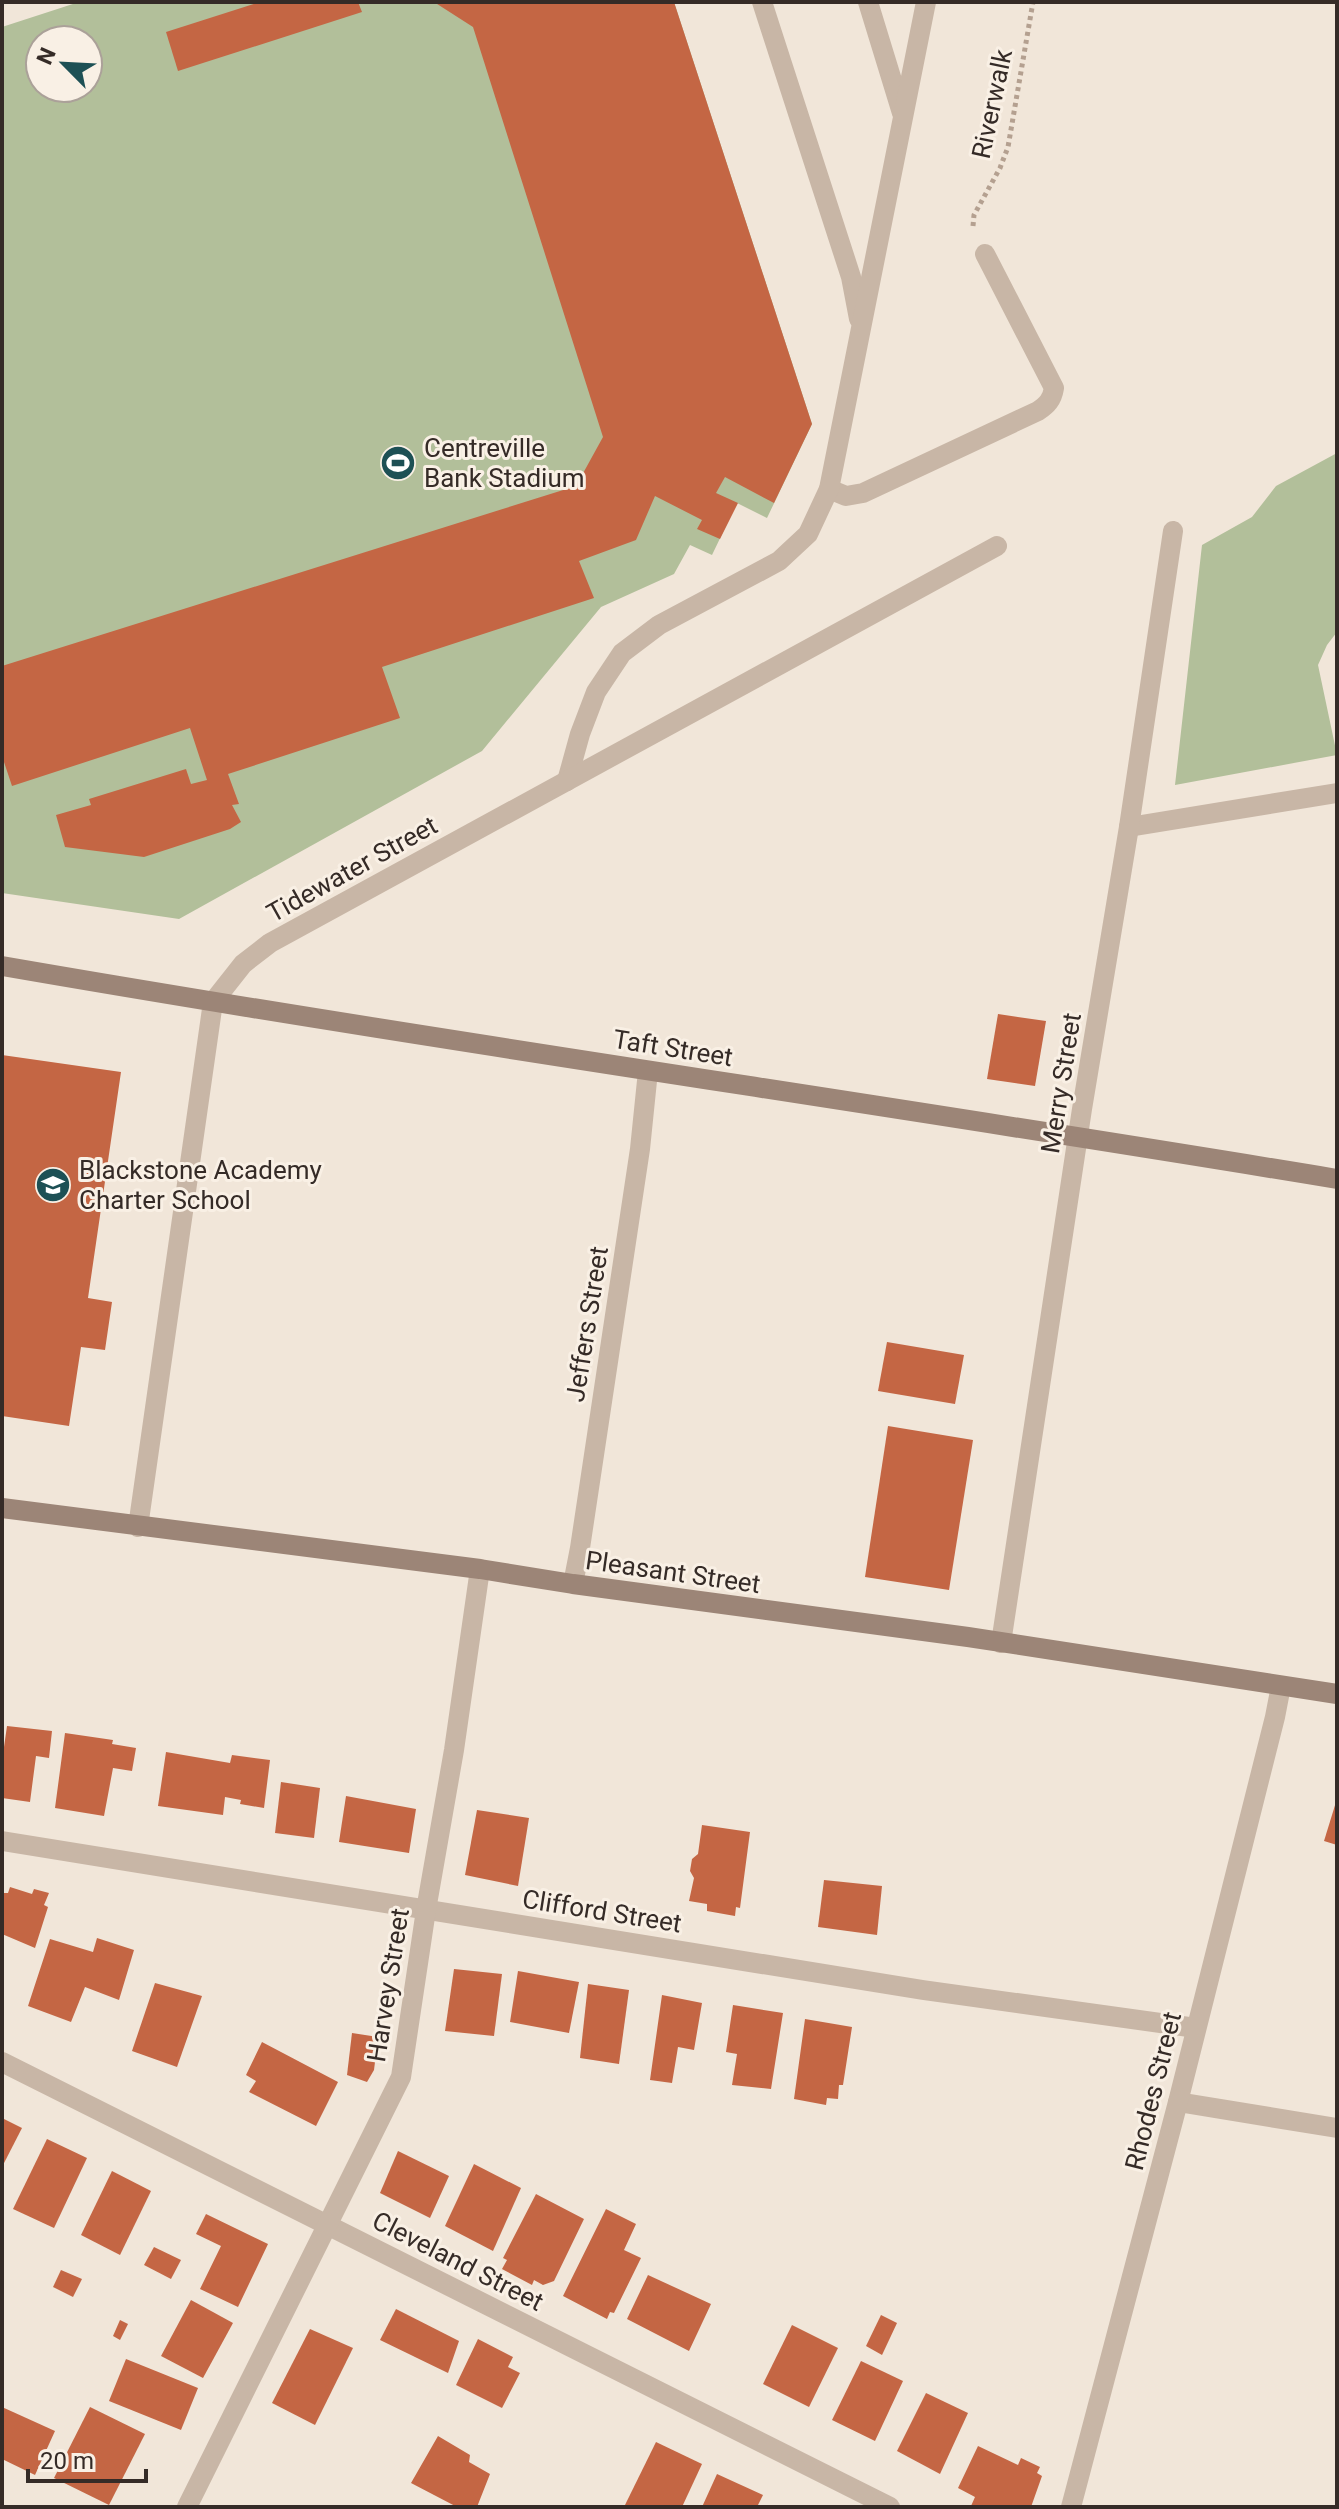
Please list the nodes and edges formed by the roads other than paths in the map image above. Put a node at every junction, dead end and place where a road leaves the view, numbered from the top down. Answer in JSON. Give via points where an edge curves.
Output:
{"nodes":[{"id":1,"x":762,"y":2,"type":"edge"},
{"id":2,"x":868,"y":2,"type":"edge"},
{"id":3,"x":926,"y":2,"type":"edge"},
{"id":4,"x":904,"y":118,"type":"junction"},
{"id":5,"x":985,"y":254,"type":"road end"},
{"id":6,"x":861,"y":335,"type":"junction"},
{"id":7,"x":829,"y":489,"type":"junction"},
{"id":8,"x":1173,"y":531,"type":"dead end"},
{"id":9,"x":997,"y":546,"type":"dead end"},
{"id":10,"x":567,"y":781,"type":"junction"},
{"id":11,"x":1337,"y":793,"type":"edge"},
{"id":12,"x":1129,"y":827,"type":"junction"},
{"id":13,"x":2,"y":966,"type":"edge"},
{"id":14,"x":213,"y":1002,"type":"junction"},
{"id":15,"x":648,"y":1071,"type":"junction"},
{"id":16,"x":1079,"y":1137,"type":"junction"},
{"id":17,"x":1337,"y":1179,"type":"edge"},
{"id":18,"x":2,"y":1508,"type":"edge"},
{"id":19,"x":138,"y":1527,"type":"junction"},
{"id":20,"x":480,"y":1569,"type":"junction"},
{"id":21,"x":573,"y":1584,"type":"junction"},
{"id":22,"x":1001,"y":1643,"type":"junction"},
{"id":23,"x":1281,"y":1686,"type":"junction"},
{"id":24,"x":1337,"y":1694,"type":"edge"},
{"id":25,"x":2,"y":1841,"type":"edge"},
{"id":26,"x":426,"y":1910,"type":"junction"},
{"id":27,"x":1196,"y":2028,"type":"junction"},
{"id":28,"x":2,"y":2062,"type":"edge"},
{"id":29,"x":1178,"y":2102,"type":"junction"},
{"id":30,"x":1337,"y":2128,"type":"edge"},
{"id":31,"x":328,"y":2225,"type":"junction"},
{"id":32,"x":187,"y":2507,"type":"edge"},
{"id":33,"x":890,"y":2507,"type":"edge"},
{"id":34,"x":1071,"y":2507,"type":"edge"}],
"edges":[{"from":1,"to":6,"type":"street","via":[[851,277]]},
{"from":2,"to":4,"type":"street"},
{"from":3,"to":4,"type":"street"},
{"from":4,"to":6,"type":"street"},
{"from":5,"to":7,"type":"street","via":[[1054,388],[1053,396],[1038,411],[863,493],[846,496]]},
{"from":6,"to":7,"type":"street"},
{"from":7,"to":10,"type":"street","via":[[808,534],[779,561],[659,625],[622,653],[596,692]]},
{"from":8,"to":12,"type":"street","name":"Merry Street"},
{"from":9,"to":10,"type":"street","name":"Tidewater Street"},
{"from":10,"to":14,"type":"street","name":"Tidewater Street","via":[[270,943],[243,964]]},
{"from":11,"to":12,"type":"street"},
{"from":12,"to":16,"type":"street","name":"Merry Street"},
{"from":13,"to":14,"type":"street","name":"Taft Street"},
{"from":14,"to":15,"type":"street","name":"Taft Street"},
{"from":14,"to":19,"type":"street"},
{"from":15,"to":16,"type":"street","name":"Taft Street"},
{"from":15,"to":21,"type":"street","name":"Jeffers Street"},
{"from":16,"to":17,"type":"street","name":"Taft Street"},
{"from":16,"to":22,"type":"street","name":"Merry Street"},
{"from":18,"to":19,"type":"street","name":"Pleasant Street"},
{"from":19,"to":20,"type":"street","name":"Pleasant Street"},
{"from":20,"to":21,"type":"street","name":"Pleasant Street"},
{"from":20,"to":26,"type":"street","name":"Harvey Street"},
{"from":21,"to":22,"type":"street","name":"Pleasant Street"},
{"from":22,"to":23,"type":"street","name":"Pleasant Street"},
{"from":23,"to":24,"type":"street","name":"Pleasant Street"},
{"from":23,"to":27,"type":"street","name":"Rhodes Street"},
{"from":25,"to":26,"type":"street","name":"Clifford Street"},
{"from":26,"to":27,"type":"street","name":"Clifford Street"},
{"from":26,"to":31,"type":"street","name":"Harvey Street","via":[[401,2077]]},
{"from":27,"to":29,"type":"street","name":"Rhodes Street"},
{"from":28,"to":31,"type":"street","name":"Cleveland Street"},
{"from":29,"to":30,"type":"street"},
{"from":29,"to":34,"type":"street","name":"Rhodes Street"},
{"from":31,"to":32,"type":"street","name":"Harvey Street"},
{"from":31,"to":33,"type":"street","name":"Cleveland Street"}]}
